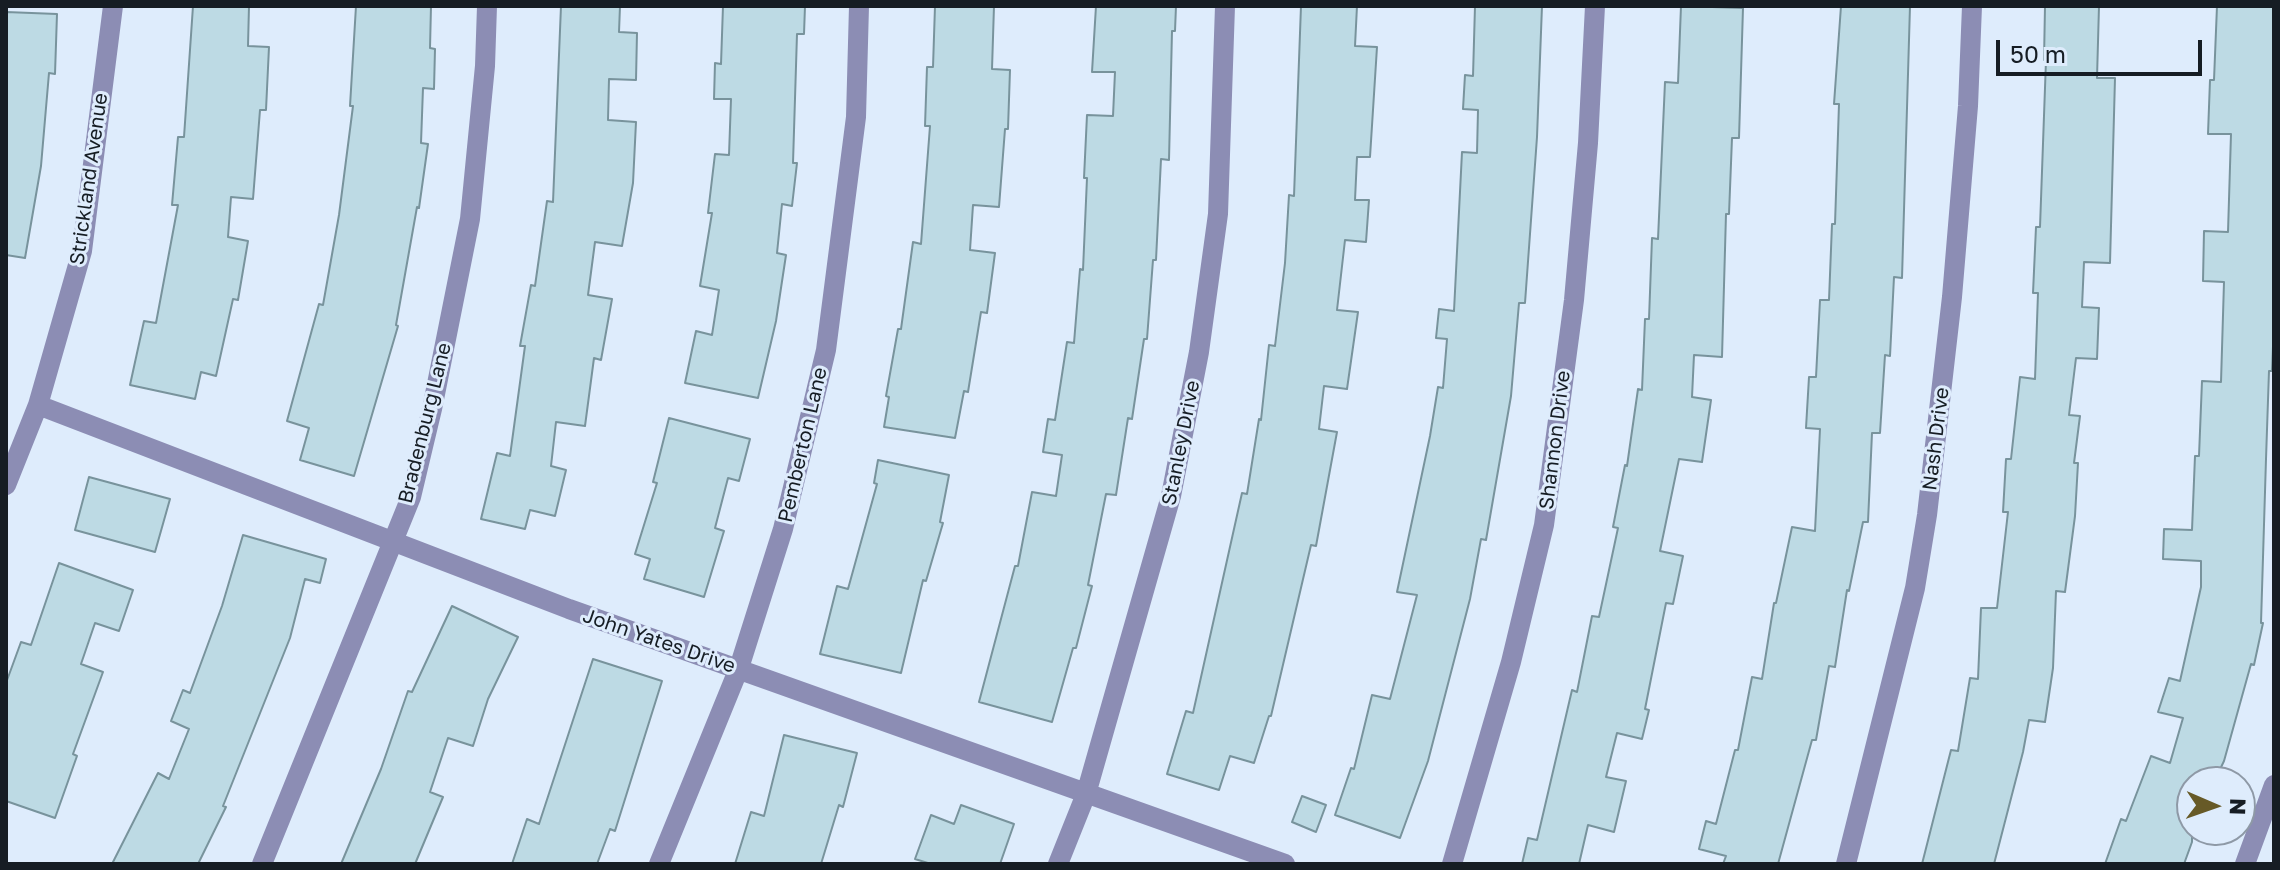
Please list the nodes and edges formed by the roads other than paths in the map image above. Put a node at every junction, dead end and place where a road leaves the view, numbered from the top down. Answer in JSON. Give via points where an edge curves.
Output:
{"nodes":[{"id":1,"x":113,"y":6,"type":"edge"},
{"id":2,"x":487,"y":6,"type":"edge"},
{"id":3,"x":859,"y":6,"type":"edge"},
{"id":4,"x":1225,"y":6,"type":"edge"},
{"id":5,"x":1595,"y":6,"type":"edge"},
{"id":6,"x":1972,"y":6,"type":"edge"},
{"id":7,"x":38,"y":405,"type":"junction"},
{"id":8,"x":6,"y":485,"type":"edge"},
{"id":9,"x":392,"y":540,"type":"junction"},
{"id":10,"x":739,"y":668,"type":"junction"},
{"id":11,"x":2274,"y":785,"type":"edge"},
{"id":12,"x":1086,"y":794,"type":"junction"},
{"id":13,"x":262,"y":864,"type":"edge"},
{"id":14,"x":659,"y":864,"type":"edge"},
{"id":15,"x":1058,"y":864,"type":"edge"},
{"id":16,"x":1285,"y":864,"type":"edge"},
{"id":17,"x":1452,"y":864,"type":"edge"},
{"id":18,"x":1846,"y":864,"type":"edge"},
{"id":19,"x":2245,"y":864,"type":"edge"}],
"edges":[{"from":1,"to":7,"type":"street","name":"Strickland Avenue","via":[[82,251]]},
{"from":2,"to":9,"type":"street","name":"Bradenburg Lane","via":[[470,219],[411,497]]},
{"from":3,"to":10,"type":"street","name":"Pemberton Lane","via":[[856,117],[826,350],[783,529]]},
{"from":4,"to":12,"type":"street","name":"Stanley Drive","via":[[1218,214],[1199,352],[1171,496]]},
{"from":5,"to":17,"type":"street","name":"Shannon Drive","via":[[1575,284],[1544,525],[1511,662]]},
{"from":6,"to":18,"type":"street","name":"Nash Drive","via":[[1952,297],[1927,515],[1915,588]]},
{"from":7,"to":8,"type":"street","name":"Strickland Avenue"},
{"from":7,"to":9,"type":"street","name":"John Yates Drive"},
{"from":9,"to":10,"type":"street","name":"John Yates Drive"},
{"from":9,"to":13,"type":"street","name":"Bradenburg Lane"},
{"from":10,"to":12,"type":"street","name":"John Yates Drive"},
{"from":10,"to":14,"type":"street","name":"Pemberton Lane"},
{"from":11,"to":19,"type":"street"},
{"from":12,"to":15,"type":"street","name":"Stanley Drive"},
{"from":12,"to":16,"type":"street","name":"John Yates Drive"}]}
